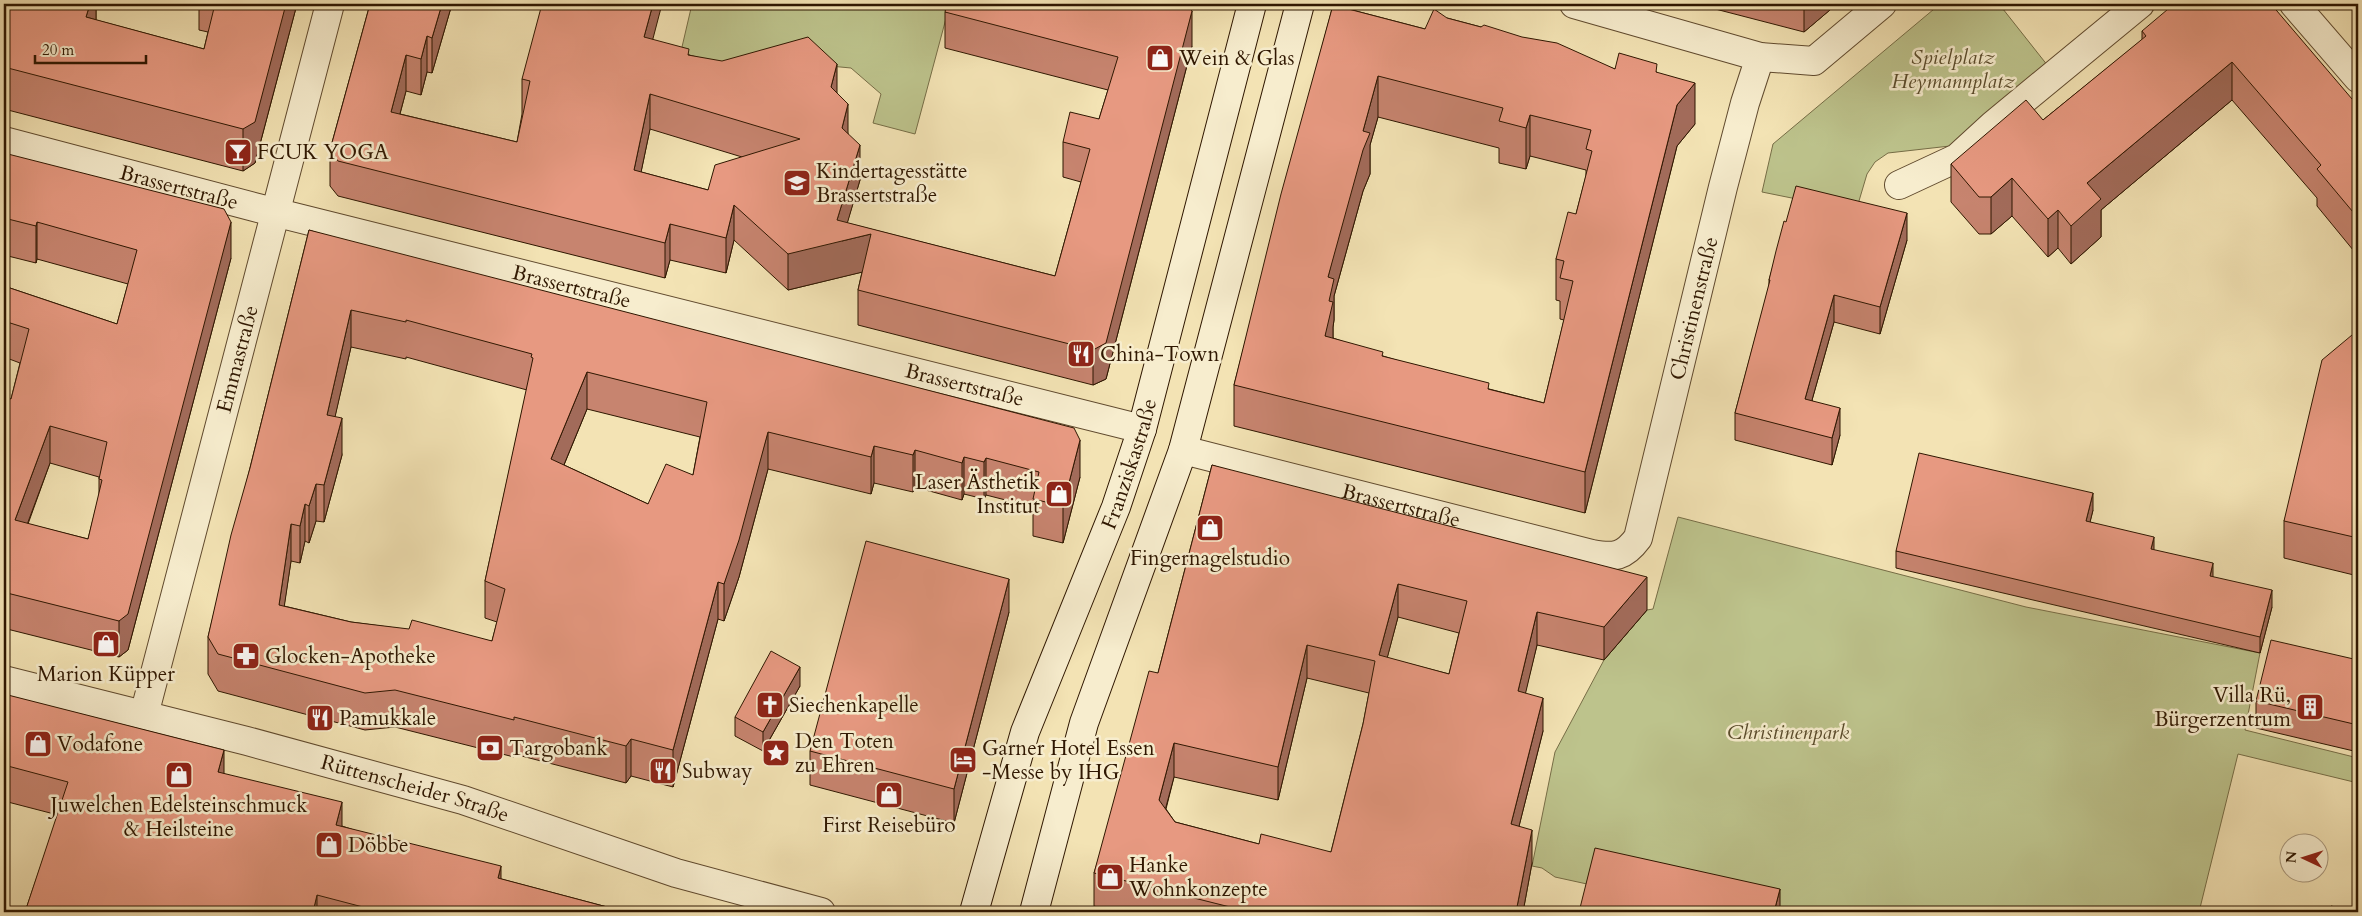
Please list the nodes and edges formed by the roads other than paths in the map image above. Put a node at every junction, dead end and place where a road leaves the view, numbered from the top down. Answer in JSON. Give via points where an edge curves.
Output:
{"nodes":[{"id":1,"x":330,"y":4,"type":"edge"},
{"id":2,"x":1252,"y":4,"type":"edge"},
{"id":3,"x":1300,"y":4,"type":"edge"},
{"id":4,"x":1574,"y":4,"type":"edge"},
{"id":5,"x":1882,"y":4,"type":"edge"},
{"id":6,"x":2140,"y":4,"type":"edge"},
{"id":7,"x":2294,"y":4,"type":"edge"},
{"id":8,"x":1760,"y":57,"type":"junction"},
{"id":9,"x":2358,"y":78,"type":"edge"},
{"id":10,"x":4,"y":141,"type":"edge"},
{"id":11,"x":1899,"y":185,"type":"dead end"},
{"id":12,"x":275,"y":212,"type":"junction"},
{"id":13,"x":1142,"y":429,"type":"junction"},
{"id":14,"x":1183,"y":450,"type":"junction"},
{"id":15,"x":1620,"y":554,"type":"joint"},
{"id":16,"x":4,"y":680,"type":"edge"},
{"id":17,"x":144,"y":715,"type":"junction"},
{"id":18,"x":821,"y":912,"type":"edge"},
{"id":19,"x":974,"y":912,"type":"edge"},
{"id":20,"x":1034,"y":912,"type":"edge"}],
"edges":[{"from":1,"to":12,"type":"street","name":"Emmastraße"},
{"from":2,"to":13,"type":"street","name":"Franziskastraße"},
{"from":3,"to":14,"type":"street"},
{"from":4,"to":8,"type":"street"},
{"from":5,"to":8,"type":"street","via":[[1814,62]]},
{"from":6,"to":11,"type":"street","via":[[1957,158]]},
{"from":7,"to":9,"type":"street"},
{"from":8,"to":15,"type":"street","name":"Christinenstraße","via":[[1745,103],[1638,538]]},
{"from":10,"to":12,"type":"street","name":"Brassertstraße"},
{"from":12,"to":13,"type":"street","name":"Brassertstraße"},
{"from":12,"to":17,"type":"street","name":"Emmastraße"},
{"from":13,"to":19,"type":"street","name":"Franziskastraße","via":[[1116,507],[1025,732]]},
{"from":14,"to":15,"type":"street","name":"Brassertstraße","via":[[1592,554],[1611,557]]},
{"from":14,"to":20,"type":"street","via":[[1084,723]]},
{"from":16,"to":17,"type":"street","name":"Rüttenscheider Straße"},
{"from":17,"to":18,"type":"street","name":"Rüttenscheider Straße","via":[[463,800],[676,873]]}]}
